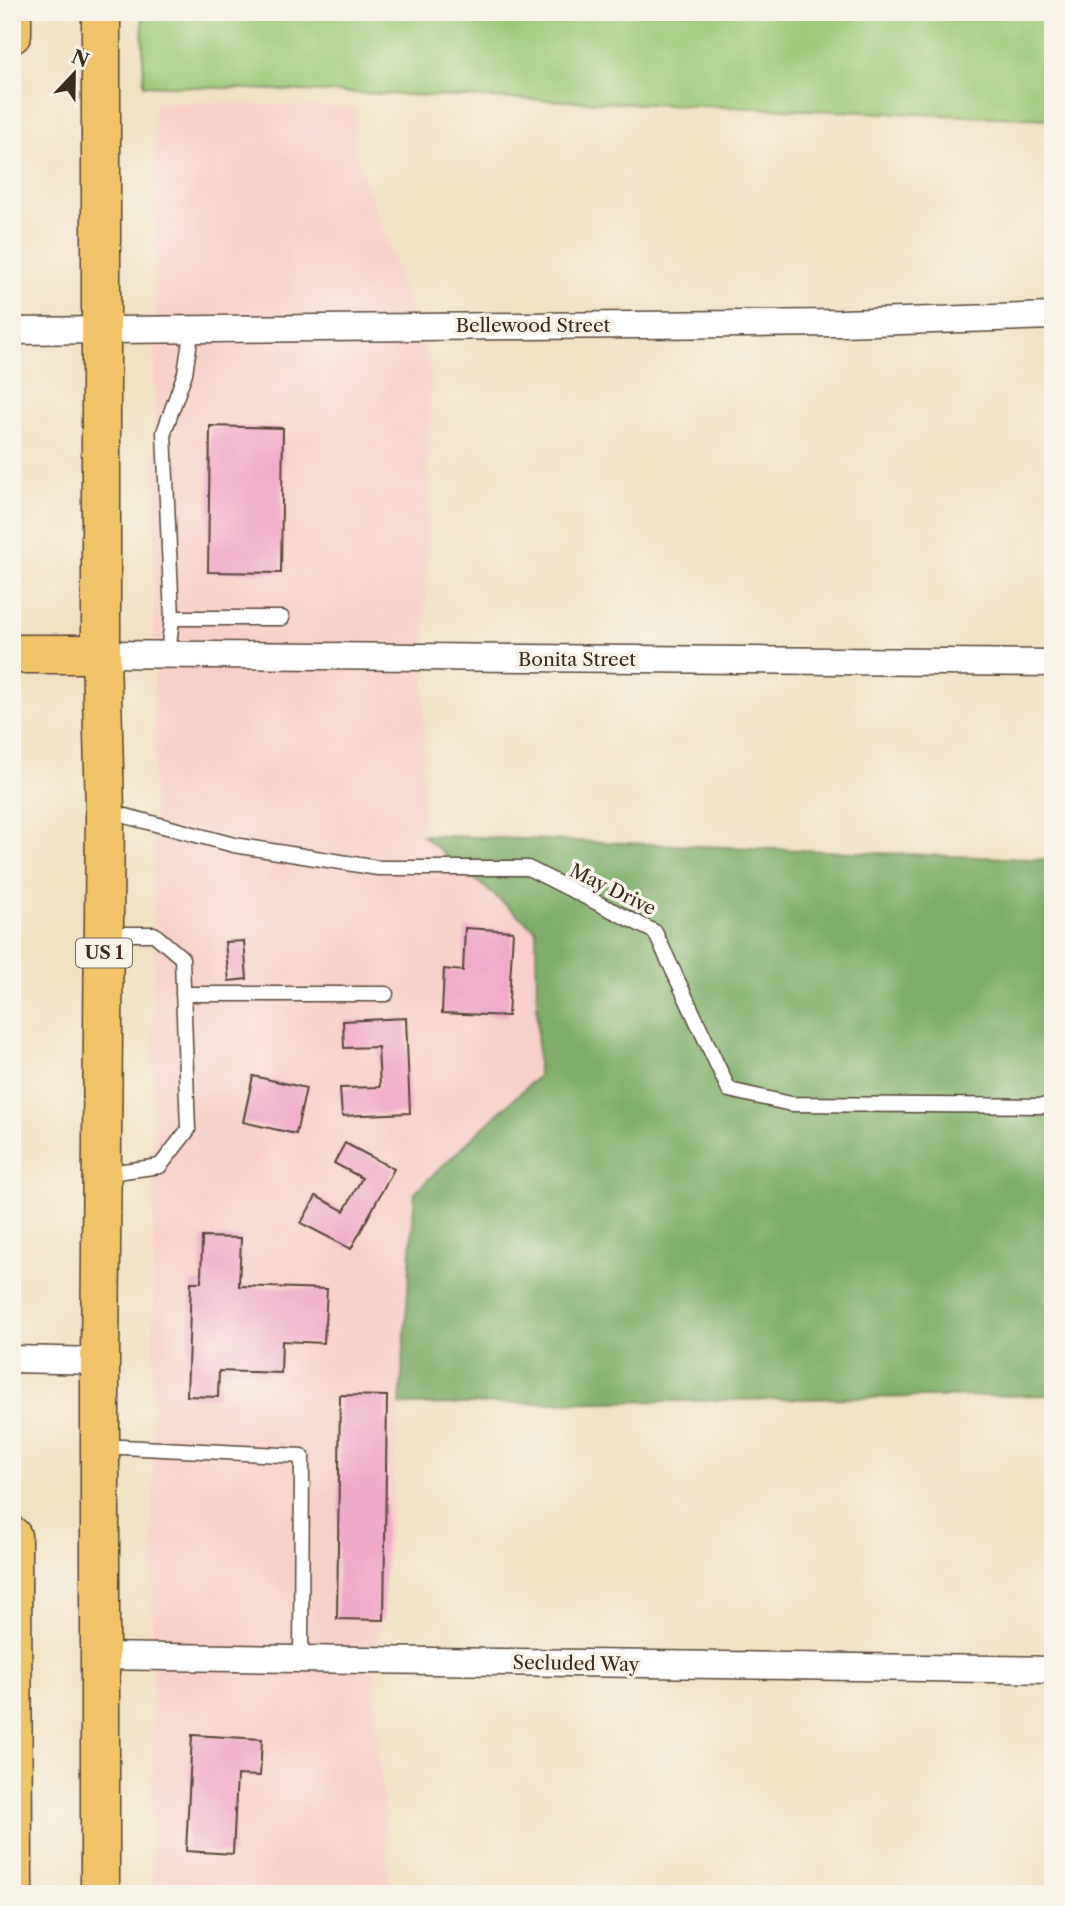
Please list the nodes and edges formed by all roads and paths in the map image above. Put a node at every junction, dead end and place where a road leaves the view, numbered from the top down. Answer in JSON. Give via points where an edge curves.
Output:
{"nodes":[{"id":1,"x":12,"y":12,"type":"edge"},
{"id":2,"x":101,"y":12,"type":"edge"},
{"id":3,"x":12,"y":34,"type":"edge"},
{"id":4,"x":1053,"y":316,"type":"edge"},
{"id":5,"x":101,"y":328,"type":"junction"},
{"id":6,"x":192,"y":328,"type":"junction"},
{"id":7,"x":12,"y":331,"type":"edge"},
{"id":8,"x":172,"y":618,"type":"junction"},
{"id":9,"x":282,"y":618,"type":"dead end"},
{"id":10,"x":12,"y":654,"type":"edge"},
{"id":11,"x":102,"y":654,"type":"junction"},
{"id":12,"x":168,"y":655,"type":"junction"},
{"id":13,"x":1053,"y":663,"type":"edge"},
{"id":14,"x":106,"y":811,"type":"junction"},
{"id":15,"x":104,"y":934,"type":"junction"},
{"id":16,"x":183,"y":994,"type":"junction"},
{"id":17,"x":386,"y":994,"type":"dead end"},
{"id":18,"x":1053,"y":1106,"type":"edge"},
{"id":19,"x":102,"y":1174,"type":"junction"},
{"id":20,"x":12,"y":1359,"type":"edge"},
{"id":21,"x":100,"y":1361,"type":"junction"},
{"id":22,"x":100,"y":1446,"type":"junction"},
{"id":23,"x":12,"y":1536,"type":"edge"},
{"id":24,"x":100,"y":1656,"type":"junction"},
{"id":25,"x":301,"y":1659,"type":"junction"},
{"id":26,"x":1053,"y":1670,"type":"edge"},
{"id":27,"x":13,"y":1894,"type":"edge"},
{"id":28,"x":100,"y":1894,"type":"edge"}],
"edges":[{"from":1,"to":3,"type":"main road"},
{"from":2,"to":5,"type":"main road","number":"US 1"},
{"from":4,"to":6,"type":"street","name":"Bellewood Street","via":[[841,323]]},
{"from":5,"to":6,"type":"street","name":"Bellewood Street"},
{"from":5,"to":7,"type":"street","name":"Bellewood Street"},
{"from":5,"to":11,"type":"main road","number":"US 1"},
{"from":6,"to":8,"type":"lane","via":[[185,373],[164,432]]},
{"from":8,"to":9,"type":"lane"},
{"from":8,"to":12,"type":"lane"},
{"from":10,"to":11,"type":"main road"},
{"from":11,"to":12,"type":"street","name":"Bonita Street"},
{"from":11,"to":14,"type":"main road","number":"US 1"},
{"from":12,"to":13,"type":"street","name":"Bonita Street"},
{"from":14,"to":15,"type":"main road","number":"US 1"},
{"from":14,"to":18,"type":"lane","name":"May Drive","via":[[234,845],[378,868],[528,868],[655,932],[729,1090],[791,1104]]},
{"from":15,"to":16,"type":"lane","via":[[154,934],[182,958]]},
{"from":15,"to":19,"type":"main road","number":"US 1"},
{"from":16,"to":17,"type":"lane"},
{"from":16,"to":19,"type":"lane","via":[[188,1130],[160,1166]]},
{"from":19,"to":21,"type":"main road","number":"US 1"},
{"from":20,"to":21,"type":"street"},
{"from":21,"to":22,"type":"main road","number":"US 1"},
{"from":22,"to":24,"type":"main road","number":"US 1"},
{"from":22,"to":25,"type":"lane","via":[[302,1456]]},
{"from":23,"to":27,"type":"main road"},
{"from":24,"to":25,"type":"street","name":"Secluded Way"},
{"from":24,"to":28,"type":"main road","number":"US 1"},
{"from":25,"to":26,"type":"street","name":"Secluded Way"}]}
